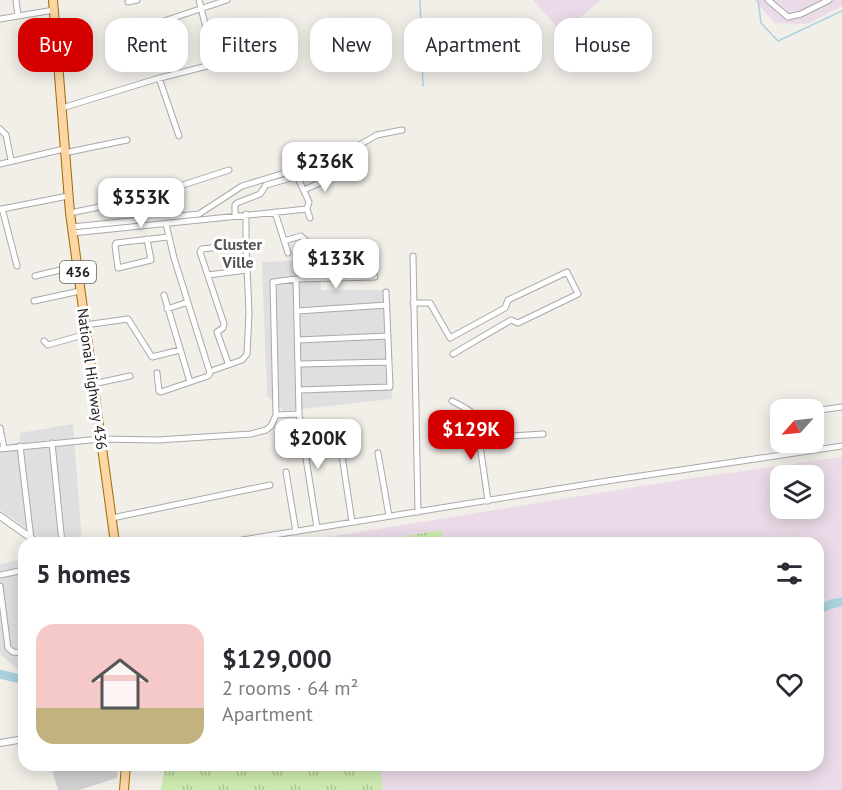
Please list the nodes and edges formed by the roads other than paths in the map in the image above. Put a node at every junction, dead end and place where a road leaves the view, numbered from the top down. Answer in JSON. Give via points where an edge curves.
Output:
{"nodes":[{"id":1,"x":16,"y":0,"type":"edge"},
{"id":2,"x":53,"y":0,"type":"edge"},
{"id":3,"x":137,"y":0,"type":"edge"},
{"id":4,"x":200,"y":0,"type":"edge"},
{"id":5,"x":226,"y":0,"type":"edge"},
{"id":6,"x":768,"y":0,"type":"edge"},
{"id":7,"x":829,"y":0,"type":"edge"},
{"id":8,"x":128,"y":2,"type":"dead end"},
{"id":9,"x":203,"y":9,"type":"junction"},
{"id":10,"x":54,"y":10,"type":"junction"},
{"id":11,"x":18,"y":16,"type":"junction"},
{"id":12,"x":175,"y":18,"type":"edge"},
{"id":13,"x":205,"y":18,"type":"edge"},
{"id":14,"x":0,"y":19,"type":"edge"},
{"id":15,"x":200,"y":68,"type":"edge"},
{"id":16,"x":159,"y":78,"type":"junction"},
{"id":17,"x":62,"y":108,"type":"junction"},
{"id":18,"x":0,"y":129,"type":"edge"},
{"id":19,"x":402,"y":130,"type":"dead end"},
{"id":20,"x":179,"y":136,"type":"dead end"},
{"id":21,"x":127,"y":140,"type":"dead end"},
{"id":22,"x":64,"y":151,"type":"junction"},
{"id":23,"x":11,"y":160,"type":"junction"},
{"id":24,"x":0,"y":164,"type":"edge"},
{"id":25,"x":229,"y":170,"type":"dead end"},
{"id":26,"x":337,"y":175,"type":"dead end"},
{"id":27,"x":304,"y":190,"type":"junction"},
{"id":28,"x":68,"y":196,"type":"junction"},
{"id":29,"x":1,"y":209,"type":"edge"},
{"id":30,"x":307,"y":209,"type":"junction"},
{"id":31,"x":275,"y":212,"type":"junction"},
{"id":32,"x":70,"y":213,"type":"junction"},
{"id":33,"x":246,"y":214,"type":"junction"},
{"id":34,"x":235,"y":215,"type":"junction"},
{"id":35,"x":310,"y":218,"type":"dead end"},
{"id":36,"x":166,"y":224,"type":"junction"},
{"id":37,"x":72,"y":230,"type":"junction"},
{"id":38,"x":168,"y":237,"type":"junction"},
{"id":39,"x":147,"y":239,"type":"junction"},
{"id":40,"x":284,"y":241,"type":"junction"},
{"id":41,"x":307,"y":242,"type":"dead end"},
{"id":42,"x":246,"y":244,"type":"junction"},
{"id":43,"x":288,"y":253,"type":"dead end"},
{"id":44,"x":413,"y":255,"type":"dead end"},
{"id":45,"x":18,"y":266,"type":"dead end"},
{"id":46,"x":77,"y":266,"type":"junction"},
{"id":47,"x":247,"y":270,"type":"junction"},
{"id":48,"x":208,"y":275,"type":"junction"},
{"id":49,"x":35,"y":276,"type":"dead end"},
{"id":50,"x":375,"y":277,"type":"dead end"},
{"id":51,"x":296,"y":279,"type":"junction"},
{"id":52,"x":80,"y":291,"type":"junction"},
{"id":53,"x":386,"y":292,"type":"dead end"},
{"id":54,"x":164,"y":295,"type":"dead end"},
{"id":55,"x":34,"y":301,"type":"dead end"},
{"id":56,"x":188,"y":303,"type":"junction"},
{"id":57,"x":413,"y":303,"type":"junction"},
{"id":58,"x":387,"y":306,"type":"junction"},
{"id":59,"x":505,"y":308,"type":"junction"},
{"id":60,"x":167,"y":309,"type":"junction"},
{"id":61,"x":297,"y":311,"type":"junction"},
{"id":62,"x":511,"y":320,"type":"junction"},
{"id":63,"x":86,"y":329,"type":"junction"},
{"id":64,"x":388,"y":336,"type":"junction"},
{"id":65,"x":44,"y":340,"type":"dead end"},
{"id":66,"x":298,"y":340,"type":"junction"},
{"id":67,"x":180,"y":350,"type":"junction"},
{"id":68,"x":453,"y":354,"type":"dead end"},
{"id":69,"x":389,"y":362,"type":"junction"},
{"id":70,"x":228,"y":363,"type":"junction"},
{"id":71,"x":299,"y":364,"type":"junction"},
{"id":72,"x":214,"y":370,"type":"dead end"},
{"id":73,"x":157,"y":373,"type":"dead end"},
{"id":74,"x":130,"y":376,"type":"dead end"},
{"id":75,"x":190,"y":382,"type":"junction"},
{"id":76,"x":93,"y":384,"type":"junction"},
{"id":77,"x":299,"y":390,"type":"junction"},
{"id":78,"x":452,"y":401,"type":"dead end"},
{"id":79,"x":842,"y":407,"type":"edge"},
{"id":80,"x":824,"y":409,"type":"edge"},
{"id":81,"x":299,"y":414,"type":"junction"},
{"id":82,"x":276,"y":415,"type":"junction"},
{"id":83,"x":0,"y":428,"type":"edge"},
{"id":84,"x":338,"y":429,"type":"dead end"},
{"id":85,"x":543,"y":434,"type":"dead end"},
{"id":86,"x":481,"y":438,"type":"junction"},
{"id":87,"x":100,"y":439,"type":"junction"},
{"id":88,"x":438,"y":440,"type":"dead end"},
{"id":89,"x":52,"y":443,"type":"junction"},
{"id":90,"x":20,"y":446,"type":"junction"},
{"id":91,"x":842,"y":446,"type":"edge"},
{"id":92,"x":2,"y":449,"type":"edge"},
{"id":93,"x":378,"y":453,"type":"dead end"},
{"id":94,"x":286,"y":472,"type":"dead end"},
{"id":95,"x":270,"y":485,"type":"dead end"},
{"id":96,"x":488,"y":501,"type":"junction"},
{"id":97,"x":418,"y":512,"type":"junction"},
{"id":98,"x":0,"y":516,"type":"edge"},
{"id":99,"x":389,"y":516,"type":"junction"},
{"id":100,"x":112,"y":518,"type":"junction"},
{"id":101,"x":352,"y":522,"type":"junction"},
{"id":102,"x":317,"y":528,"type":"junction"},
{"id":103,"x":296,"y":531,"type":"junction"},
{"id":104,"x":28,"y":537,"type":"edge"},
{"id":105,"x":31,"y":537,"type":"edge"},
{"id":106,"x":61,"y":537,"type":"edge"},
{"id":107,"x":114,"y":537,"type":"edge"},
{"id":108,"x":260,"y":537,"type":"edge"},
{"id":109,"x":18,"y":571,"type":"edge"},
{"id":110,"x":0,"y":575,"type":"edge"},
{"id":111,"x":0,"y":586,"type":"edge"},
{"id":112,"x":1,"y":598,"type":"edge"},
{"id":113,"x":18,"y":652,"type":"edge"},
{"id":114,"x":18,"y":740,"type":"edge"},
{"id":115,"x":0,"y":743,"type":"edge"},
{"id":116,"x":126,"y":771,"type":"edge"},
{"id":117,"x":124,"y":790,"type":"edge"}],
"edges":[{"from":1,"to":11,"type":"street"},
{"from":2,"to":10,"type":"main road","name":"National Highway 436","number":"436"},
{"from":3,"to":8,"type":"street"},
{"from":4,"to":9,"type":"street"},
{"from":5,"to":9,"type":"street"},
{"from":6,"to":7,"type":"street","via":[[788,17]]},
{"from":9,"to":12,"type":"street"},
{"from":9,"to":13,"type":"street"},
{"from":10,"to":11,"type":"street"},
{"from":10,"to":17,"type":"main road","name":"National Highway 436","number":"436"},
{"from":11,"to":14,"type":"street"},
{"from":15,"to":16,"type":"street"},
{"from":16,"to":17,"type":"street"},
{"from":16,"to":20,"type":"street"},
{"from":17,"to":22,"type":"main road","name":"National Highway 436","number":"436"},
{"from":18,"to":23,"type":"street","via":[[6,135]]},
{"from":19,"to":37,"type":"street","via":[[377,135],[340,156],[242,186],[199,213]]},
{"from":21,"to":22,"type":"street"},
{"from":22,"to":23,"type":"street"},
{"from":22,"to":28,"type":"main road","name":"National Highway 436","number":"436"},
{"from":23,"to":24,"type":"street"},
{"from":25,"to":32,"type":"street","via":[[143,198]]},
{"from":26,"to":27,"type":"street"},
{"from":27,"to":30,"type":"street","via":[[309,202]]},
{"from":27,"to":34,"type":"street","via":[[297,177],[266,185],[260,194],[237,203]]},
{"from":28,"to":29,"type":"street"},
{"from":28,"to":32,"type":"main road","name":"National Highway 436","number":"436"},
{"from":29,"to":45,"type":"street"},
{"from":30,"to":31,"type":"street"},
{"from":30,"to":35,"type":"street"},
{"from":31,"to":33,"type":"street"},
{"from":31,"to":40,"type":"street"},
{"from":32,"to":37,"type":"main road","name":"National Highway 436","number":"436"},
{"from":33,"to":34,"type":"street"},
{"from":33,"to":42,"type":"street"},
{"from":34,"to":36,"type":"street"},
{"from":36,"to":37,"type":"street"},
{"from":36,"to":38,"type":"street"},
{"from":37,"to":46,"type":"main road","name":"National Highway 436","number":"436"},
{"from":38,"to":39,"type":"street"},
{"from":38,"to":56,"type":"street"},
{"from":39,"to":39,"type":"street","via":[[116,243],[118,268],[152,260]]},
{"from":40,"to":41,"type":"street","via":[[301,236]]},
{"from":40,"to":43,"type":"street"},
{"from":42,"to":47,"type":"street"},
{"from":42,"to":48,"type":"street","via":[[201,250]]},
{"from":44,"to":57,"type":"street"},
{"from":46,"to":49,"type":"street"},
{"from":46,"to":52,"type":"main road","name":"National Highway 436","number":"436"},
{"from":47,"to":48,"type":"street"},
{"from":47,"to":70,"type":"street","via":[[247,354],[242,360]]},
{"from":48,"to":70,"type":"street","via":[[224,324],[218,332]]},
{"from":50,"to":51,"type":"street"},
{"from":51,"to":61,"type":"street"},
{"from":51,"to":82,"type":"street","via":[[272,284]]},
{"from":52,"to":55,"type":"street"},
{"from":52,"to":63,"type":"main road","name":"National Highway 436","number":"436"},
{"from":53,"to":58,"type":"street"},
{"from":54,"to":60,"type":"street"},
{"from":56,"to":60,"type":"street"},
{"from":56,"to":75,"type":"street","via":[[210,373]]},
{"from":57,"to":59,"type":"street","via":[[429,303],[449,338]]},
{"from":57,"to":97,"type":"street"},
{"from":58,"to":61,"type":"street"},
{"from":58,"to":64,"type":"street"},
{"from":59,"to":62,"type":"street"},
{"from":59,"to":62,"type":"street","via":[[508,300],[567,273],[578,293],[518,323]]},
{"from":60,"to":67,"type":"street"},
{"from":61,"to":66,"type":"street"},
{"from":62,"to":68,"type":"street"},
{"from":63,"to":65,"type":"street","via":[[48,345]]},
{"from":63,"to":67,"type":"street","via":[[128,319],[152,357]]},
{"from":63,"to":76,"type":"main road","name":"National Highway 436","number":"436"},
{"from":64,"to":66,"type":"street"},
{"from":64,"to":69,"type":"street"},
{"from":66,"to":71,"type":"street"},
{"from":67,"to":75,"type":"street"},
{"from":69,"to":71,"type":"street"},
{"from":69,"to":77,"type":"street","via":[[389,387]]},
{"from":70,"to":72,"type":"street"},
{"from":71,"to":77,"type":"street"},
{"from":73,"to":75,"type":"street","via":[[161,392]]},
{"from":74,"to":76,"type":"street"},
{"from":76,"to":87,"type":"main road","name":"National Highway 436","number":"436"},
{"from":77,"to":81,"type":"street"},
{"from":78,"to":86,"type":"street","via":[[477,417]]},
{"from":79,"to":80,"type":"street"},
{"from":81,"to":82,"type":"street"},
{"from":81,"to":102,"type":"street"},
{"from":82,"to":87,"type":"street","via":[[266,430],[251,434]]},
{"from":83,"to":92,"type":"street"},
{"from":84,"to":101,"type":"street"},
{"from":85,"to":86,"type":"street"},
{"from":86,"to":88,"type":"street"},
{"from":86,"to":96,"type":"street"},
{"from":87,"to":89,"type":"street"},
{"from":87,"to":100,"type":"main road","name":"National Highway 436","number":"436"},
{"from":89,"to":90,"type":"street"},
{"from":89,"to":106,"type":"street"},
{"from":90,"to":92,"type":"street"},
{"from":90,"to":105,"type":"street"},
{"from":91,"to":96,"type":"street"},
{"from":93,"to":99,"type":"street"},
{"from":94,"to":103,"type":"street"},
{"from":95,"to":100,"type":"street"},
{"from":96,"to":97,"type":"street"},
{"from":97,"to":99,"type":"street"},
{"from":98,"to":104,"type":"street"},
{"from":99,"to":101,"type":"street"},
{"from":100,"to":107,"type":"main road","name":"National Highway 436","number":"436"},
{"from":101,"to":102,"type":"street"},
{"from":102,"to":103,"type":"street"},
{"from":103,"to":108,"type":"street"},
{"from":109,"to":110,"type":"street"},
{"from":111,"to":112,"type":"street"},
{"from":112,"to":113,"type":"street","via":[[8,648]]},
{"from":114,"to":115,"type":"street"},
{"from":116,"to":117,"type":"main road"}]}
